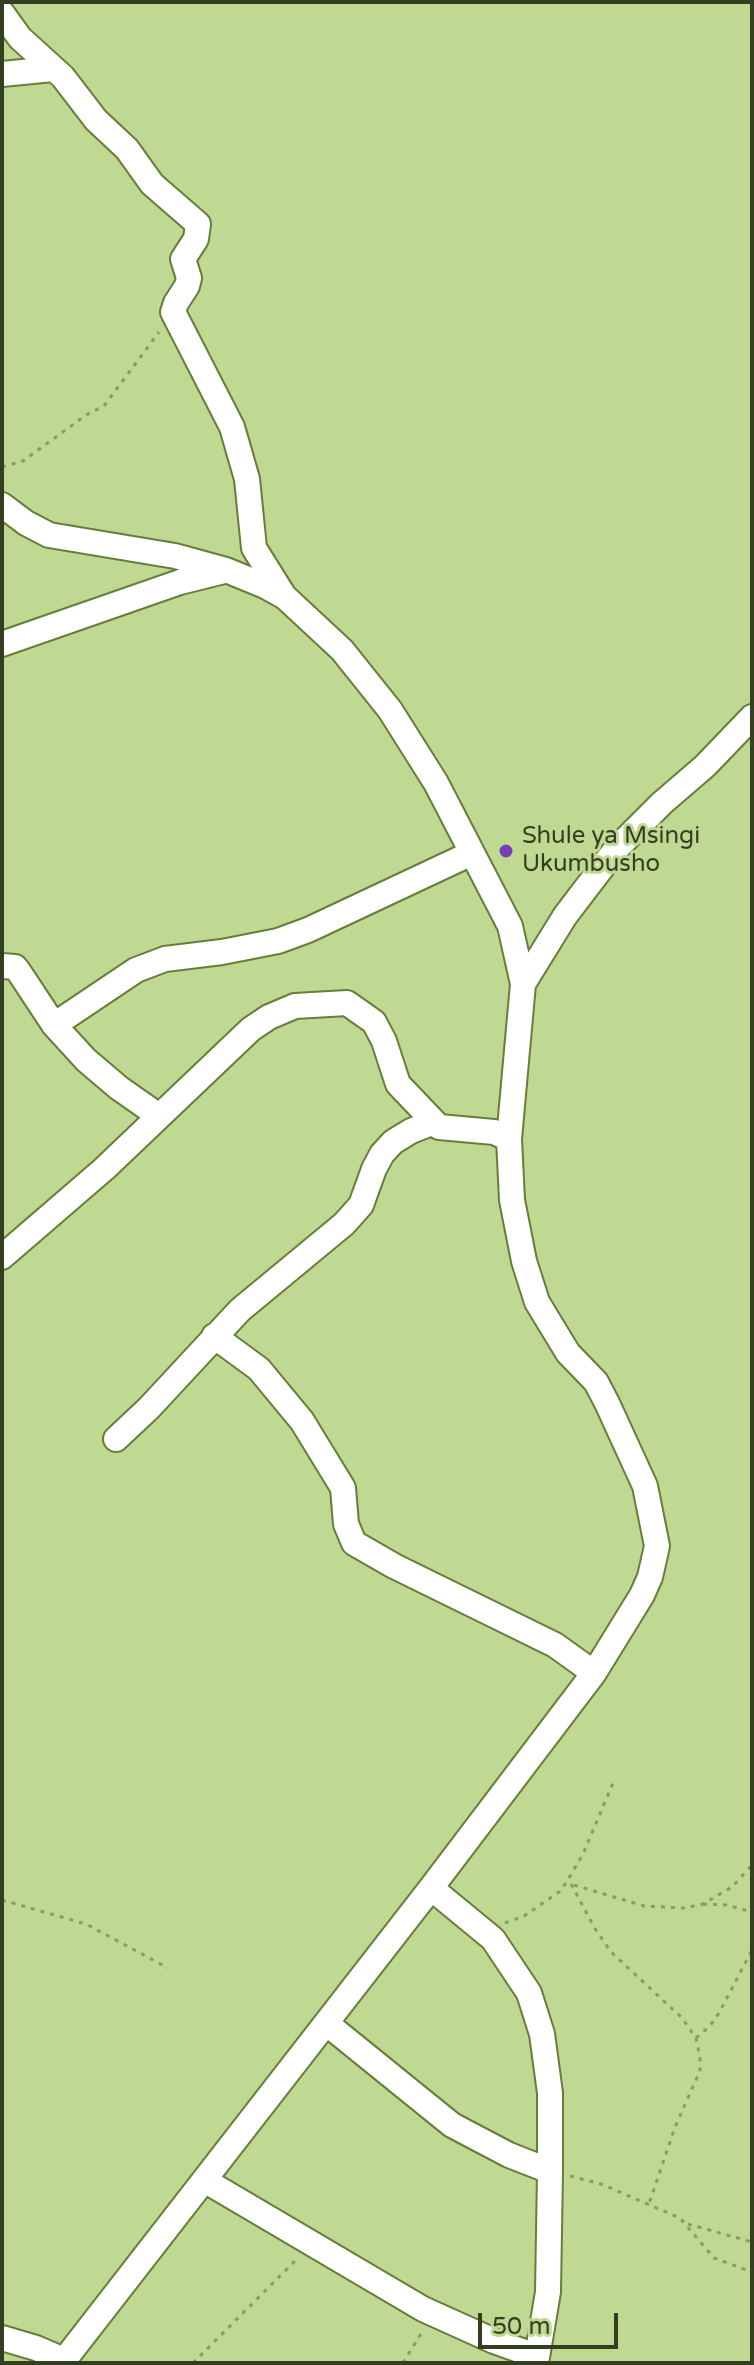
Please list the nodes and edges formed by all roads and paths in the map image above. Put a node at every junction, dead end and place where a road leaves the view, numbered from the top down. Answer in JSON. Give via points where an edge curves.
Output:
{"nodes":[{"id":1,"x":2,"y":13,"type":"edge"},
{"id":2,"x":53,"y":69,"type":"junction"},
{"id":3,"x":2,"y":74,"type":"edge"},
{"id":4,"x":173,"y":312,"type":"junction"},
{"id":5,"x":2,"y":467,"type":"edge"},
{"id":6,"x":2,"y":505,"type":"edge"},
{"id":7,"x":226,"y":570,"type":"junction"},
{"id":8,"x":285,"y":597,"type":"junction"},
{"id":9,"x":2,"y":644,"type":"edge"},
{"id":10,"x":752,"y":717,"type":"edge"},
{"id":11,"x":472,"y":853,"type":"junction"},
{"id":12,"x":2,"y":966,"type":"edge"},
{"id":13,"x":523,"y":984,"type":"junction"},
{"id":14,"x":54,"y":1025,"type":"junction"},
{"id":15,"x":159,"y":1116,"type":"junction"},
{"id":16,"x":434,"y":1122,"type":"junction"},
{"id":17,"x":509,"y":1139,"type":"junction"},
{"id":18,"x":2,"y":1257,"type":"edge"},
{"id":19,"x":214,"y":1336,"type":"junction"},
{"id":20,"x":116,"y":1439,"type":"dead end"},
{"id":21,"x":594,"y":1673,"type":"junction"},
{"id":22,"x":613,"y":1783,"type":"dead end"},
{"id":23,"x":752,"y":1865,"type":"edge"},
{"id":24,"x":569,"y":1884,"type":"junction"},
{"id":25,"x":431,"y":1888,"type":"junction"},
{"id":26,"x":2,"y":1900,"type":"edge"},
{"id":27,"x":703,"y":1904,"type":"junction"},
{"id":28,"x":752,"y":1912,"type":"edge"},
{"id":29,"x":483,"y":1930,"type":"junction"},
{"id":30,"x":752,"y":1950,"type":"edge"},
{"id":31,"x":168,"y":1968,"type":"dead end"},
{"id":32,"x":326,"y":2023,"type":"junction"},
{"id":33,"x":696,"y":2038,"type":"junction"},
{"id":34,"x":550,"y":2171,"type":"junction"},
{"id":35,"x":204,"y":2180,"type":"junction"},
{"id":36,"x":649,"y":2204,"type":"junction"},
{"id":37,"x":685,"y":2223,"type":"junction"},
{"id":38,"x":313,"y":2242,"type":"junction"},
{"id":39,"x":752,"y":2242,"type":"edge"},
{"id":40,"x":752,"y":2272,"type":"edge"},
{"id":41,"x":427,"y":2311,"type":"junction"},
{"id":42,"x":2,"y":2338,"type":"edge"},
{"id":43,"x":536,"y":2360,"type":"edge"},
{"id":44,"x":63,"y":2362,"type":"edge"},
{"id":45,"x":193,"y":2363,"type":"edge"},
{"id":46,"x":403,"y":2363,"type":"edge"}],
"edges":[{"from":1,"to":2,"type":"street"},
{"from":2,"to":3,"type":"street"},
{"from":2,"to":4,"type":"street","via":[[152,184],[198,224],[196,239],[183,259],[187,286]]},
{"from":4,"to":5,"type":"path","via":[[104,406],[23,461]]},
{"from":4,"to":8,"type":"street","via":[[232,427],[247,479],[254,548]]},
{"from":6,"to":7,"type":"street","via":[[49,535]]},
{"from":7,"to":8,"type":"street"},
{"from":7,"to":9,"type":"street"},
{"from":8,"to":11,"type":"street","via":[[342,650],[390,710]]},
{"from":10,"to":13,"type":"street","via":[[616,849]]},
{"from":11,"to":13,"type":"street","via":[[510,926]]},
{"from":11,"to":14,"type":"street","via":[[278,941],[165,959],[136,970]]},
{"from":12,"to":14,"type":"street","via":[[15,967]]},
{"from":13,"to":17,"type":"street"},
{"from":14,"to":15,"type":"street","via":[[86,1060]]},
{"from":15,"to":16,"type":"street","via":[[269,1017],[295,1006],[329,1002],[347,1003],[374,1022],[398,1084]]},
{"from":15,"to":18,"type":"street"},
{"from":16,"to":17,"type":"street"},
{"from":16,"to":19,"type":"street","via":[[393,1142],[374,1169],[361,1205],[344,1224],[267,1285]]},
{"from":17,"to":21,"type":"street","via":[[512,1200],[537,1302],[607,1403],[645,1486],[657,1546],[642,1595]]},
{"from":19,"to":20,"type":"street"},
{"from":19,"to":21,"type":"street","via":[[259,1369],[302,1421],[343,1488],[346,1524],[354,1543],[555,1645]]},
{"from":21,"to":25,"type":"street"},
{"from":22,"to":24,"type":"path"},
{"from":23,"to":27,"type":"path","via":[[732,1887]]},
{"from":24,"to":27,"type":"path","via":[[644,1906]]},
{"from":24,"to":29,"type":"path","via":[[524,1916]]},
{"from":24,"to":33,"type":"path","via":[[611,1952],[682,2018]]},
{"from":25,"to":29,"type":"street"},
{"from":25,"to":32,"type":"street"},
{"from":26,"to":31,"type":"path","via":[[86,1924]]},
{"from":27,"to":28,"type":"path"},
{"from":29,"to":34,"type":"street","via":[[529,1993],[542,2034],[550,2093]]},
{"from":30,"to":33,"type":"path","via":[[719,2013]]},
{"from":32,"to":34,"type":"street","via":[[452,2125]]},
{"from":32,"to":35,"type":"street"},
{"from":33,"to":36,"type":"path","via":[[700,2071]]},
{"from":34,"to":36,"type":"path"},
{"from":34,"to":43,"type":"street","via":[[548,2292]]},
{"from":35,"to":38,"type":"street"},
{"from":35,"to":44,"type":"street"},
{"from":36,"to":37,"type":"path"},
{"from":37,"to":39,"type":"path"},
{"from":37,"to":40,"type":"path","via":[[714,2258]]},
{"from":38,"to":41,"type":"street"},
{"from":38,"to":45,"type":"path"},
{"from":41,"to":43,"type":"street"},
{"from":41,"to":46,"type":"path"},
{"from":42,"to":44,"type":"street"}]}
